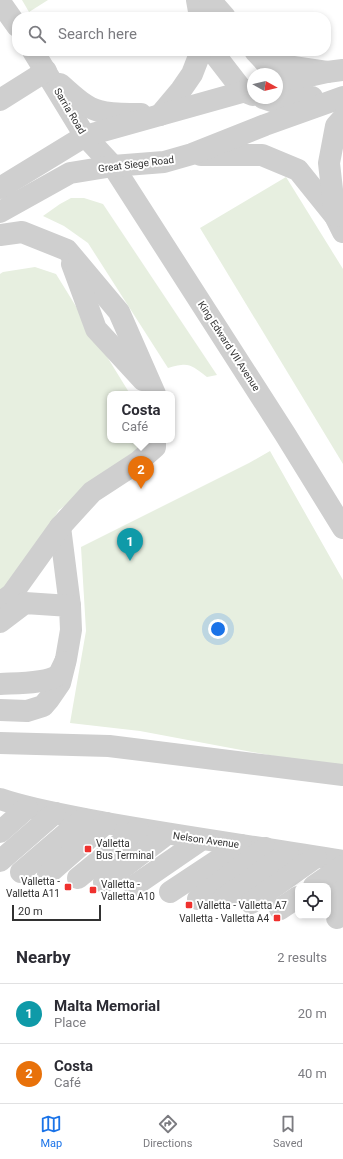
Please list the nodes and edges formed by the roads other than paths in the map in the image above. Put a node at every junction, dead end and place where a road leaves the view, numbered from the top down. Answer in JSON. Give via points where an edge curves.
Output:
{"nodes":[{"id":1,"x":197,"y":0,"type":"edge"},
{"id":2,"x":210,"y":0,"type":"edge"},
{"id":3,"x":0,"y":2,"type":"edge"},
{"id":4,"x":199,"y":12,"type":"edge"},
{"id":5,"x":221,"y":12,"type":"edge"},
{"id":6,"x":12,"y":19,"type":"edge"},
{"id":7,"x":36,"y":56,"type":"edge"},
{"id":8,"x":198,"y":56,"type":"edge"},
{"id":9,"x":217,"y":56,"type":"edge"},
{"id":10,"x":260,"y":56,"type":"edge"},
{"id":11,"x":46,"y":71,"type":"junction"},
{"id":12,"x":335,"y":71,"type":"edge"},
{"id":13,"x":283,"y":81,"type":"edge"},
{"id":14,"x":247,"y":87,"type":"edge"},
{"id":15,"x":343,"y":92,"type":"edge"},
{"id":16,"x":247,"y":94,"type":"edge"},
{"id":17,"x":343,"y":98,"type":"edge"},
{"id":18,"x":0,"y":100,"type":"edge"},
{"id":19,"x":283,"y":102,"type":"edge"},
{"id":20,"x":160,"y":115,"type":"junction"},
{"id":21,"x":343,"y":118,"type":"edge"},
{"id":22,"x":85,"y":136,"type":"junction"},
{"id":23,"x":192,"y":154,"type":"junction"},
{"id":24,"x":113,"y":166,"type":"junction"},
{"id":25,"x":0,"y":188,"type":"edge"},
{"id":26,"x":0,"y":212,"type":"edge"},
{"id":27,"x":339,"y":224,"type":"edge"},
{"id":28,"x":0,"y":235,"type":"edge"},
{"id":29,"x":67,"y":250,"type":"junction"},
{"id":30,"x":153,"y":391,"type":"edge"},
{"id":31,"x":154,"y":391,"type":"edge"},
{"id":32,"x":155,"y":443,"type":"edge"},
{"id":33,"x":60,"y":527,"type":"junction"},
{"id":34,"x":343,"y":528,"type":"edge"},
{"id":35,"x":0,"y":603,"type":"edge"},
{"id":36,"x":70,"y":606,"type":"junction"},
{"id":37,"x":0,"y":622,"type":"edge"},
{"id":38,"x":66,"y":659,"type":"junction"},
{"id":39,"x":60,"y":683,"type":"junction"},
{"id":40,"x":0,"y":684,"type":"edge"},
{"id":41,"x":0,"y":697,"type":"edge"},
{"id":42,"x":0,"y":710,"type":"edge"},
{"id":43,"x":0,"y":743,"type":"edge"},
{"id":44,"x":343,"y":775,"type":"edge"},
{"id":45,"x":0,"y":799,"type":"edge"},
{"id":46,"x":27,"y":808,"type":"junction"},
{"id":47,"x":55,"y":813,"type":"junction"},
{"id":48,"x":83,"y":819,"type":"junction"},
{"id":49,"x":106,"y":823,"type":"junction"},
{"id":50,"x":138,"y":829,"type":"junction"},
{"id":51,"x":0,"y":832,"type":"edge"},
{"id":52,"x":167,"y":834,"type":"junction"},
{"id":53,"x":201,"y":840,"type":"junction"},
{"id":54,"x":242,"y":845,"type":"junction"},
{"id":55,"x":266,"y":848,"type":"junction"},
{"id":56,"x":288,"y":853,"type":"junction"},
{"id":57,"x":316,"y":857,"type":"junction"},
{"id":58,"x":0,"y":861,"type":"edge"},
{"id":59,"x":343,"y":861,"type":"edge"},
{"id":60,"x":343,"y":866,"type":"edge"},
{"id":61,"x":21,"y":872,"type":"dead end"},
{"id":62,"x":48,"y":874,"type":"dead end"},
{"id":63,"x":78,"y":878,"type":"dead end"},
{"id":64,"x":104,"y":882,"type":"dead end"},
{"id":65,"x":318,"y":883,"type":"edge"},
{"id":66,"x":134,"y":886,"type":"dead end"},
{"id":67,"x":343,"y":890,"type":"edge"},
{"id":68,"x":170,"y":892,"type":"dead end"},
{"id":69,"x":198,"y":899,"type":"dead end"},
{"id":70,"x":223,"y":899,"type":"dead end"},
{"id":71,"x":295,"y":899,"type":"edge"},
{"id":72,"x":251,"y":904,"type":"dead end"},
{"id":73,"x":280,"y":909,"type":"dead end"},
{"id":74,"x":336,"y":910,"type":"edge"}],
"edges":[{"from":1,"to":4,"type":"street"},
{"from":2,"to":5,"type":"street"},
{"from":3,"to":6,"type":"street"},
{"from":7,"to":11,"type":"street","name":"Sarria Road"},
{"from":8,"to":20,"type":"street","via":[[192,74]]},
{"from":9,"to":14,"type":"street"},
{"from":10,"to":12,"type":"street","via":[[266,62]]},
{"from":11,"to":18,"type":"street"},
{"from":11,"to":20,"type":"street","name":"Sarria Road","via":[[80,101],[99,111]]},
{"from":11,"to":22,"type":"street","name":"Sarria Road"},
{"from":12,"to":13,"type":"street"},
{"from":15,"to":19,"type":"street"},
{"from":16,"to":20,"type":"street"},
{"from":17,"to":23,"type":"street","name":"Great Siege Road"},
{"from":20,"to":22,"type":"street"},
{"from":21,"to":27,"type":"street","via":[[336,126],[329,163]]},
{"from":22,"to":24,"type":"street","name":"Sarria Road"},
{"from":22,"to":25,"type":"street"},
{"from":23,"to":24,"type":"street","name":"Great Siege Road","via":[[164,162]]},
{"from":23,"to":27,"type":"street","via":[[262,155],[298,170]]},
{"from":24,"to":26,"type":"street","name":"Great Siege Road","via":[[70,173]]},
{"from":24,"to":34,"type":"street","name":"King Edward VII Avenue"},
{"from":28,"to":29,"type":"street","via":[[22,232]]},
{"from":29,"to":30,"type":"street","via":[[96,329]]},
{"from":29,"to":31,"type":"street","via":[[119,312]]},
{"from":32,"to":33,"type":"street","via":[[155,446],[138,462],[92,492]]},
{"from":33,"to":35,"type":"street","via":[[12,594]]},
{"from":33,"to":36,"type":"street"},
{"from":36,"to":37,"type":"street","via":[[25,603]]},
{"from":36,"to":38,"type":"street","via":[[71,630]]},
{"from":38,"to":39,"type":"street"},
{"from":38,"to":40,"type":"street","via":[[60,673],[53,678]]},
{"from":39,"to":41,"type":"street","via":[[48,691],[24,698]]},
{"from":39,"to":42,"type":"street","via":[[42,706],[27,711]]},
{"from":43,"to":44,"type":"street","via":[[109,746]]},
{"from":45,"to":46,"type":"street","name":"Nelson Avenue"},
{"from":46,"to":47,"type":"street","name":"Nelson Avenue"},
{"from":46,"to":51,"type":"street"},
{"from":47,"to":48,"type":"street","name":"Nelson Avenue"},
{"from":47,"to":58,"type":"street"},
{"from":48,"to":49,"type":"street","name":"Nelson Avenue"},
{"from":48,"to":61,"type":"street"},
{"from":49,"to":50,"type":"street","name":"Nelson Avenue"},
{"from":49,"to":62,"type":"street"},
{"from":50,"to":52,"type":"street","name":"Nelson Avenue"},
{"from":50,"to":63,"type":"street"},
{"from":52,"to":53,"type":"street","name":"Nelson Avenue"},
{"from":52,"to":64,"type":"street"},
{"from":53,"to":54,"type":"street","name":"Nelson Avenue"},
{"from":53,"to":66,"type":"street"},
{"from":54,"to":55,"type":"street","name":"Nelson Avenue"},
{"from":54,"to":68,"type":"street"},
{"from":55,"to":56,"type":"street","name":"Nelson Avenue"},
{"from":55,"to":69,"type":"street"},
{"from":56,"to":57,"type":"street","name":"Nelson Avenue"},
{"from":56,"to":70,"type":"street"},
{"from":57,"to":59,"type":"street","name":"Nelson Avenue"},
{"from":57,"to":72,"type":"street"},
{"from":60,"to":65,"type":"street"},
{"from":67,"to":74,"type":"street"},
{"from":71,"to":73,"type":"street"}]}
